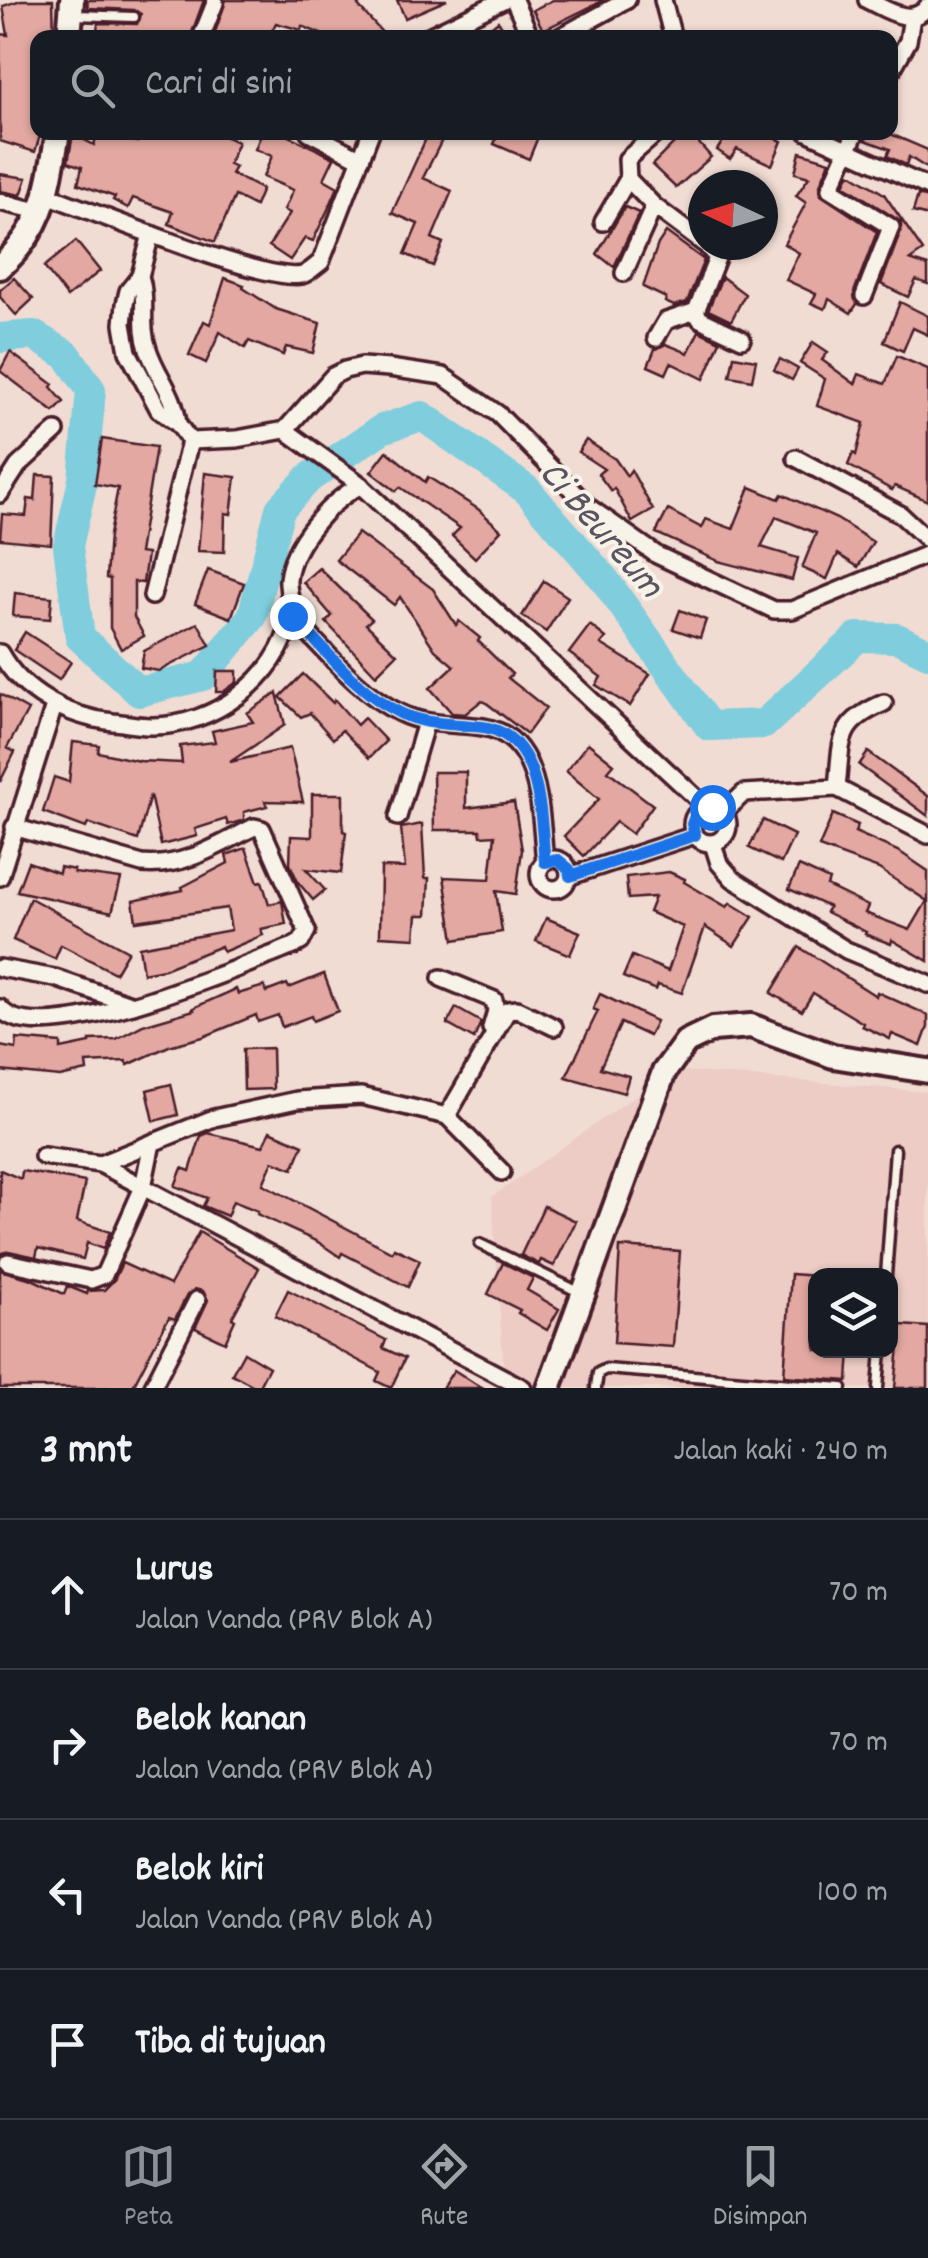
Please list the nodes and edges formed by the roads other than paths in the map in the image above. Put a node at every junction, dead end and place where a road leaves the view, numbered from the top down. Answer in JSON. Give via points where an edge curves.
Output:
{"nodes":[{"id":1,"x":503,"y":0,"type":"edge"},
{"id":2,"x":514,"y":0,"type":"edge"},
{"id":3,"x":628,"y":0,"type":"edge"},
{"id":4,"x":664,"y":0,"type":"edge"},
{"id":5,"x":867,"y":0,"type":"edge"},
{"id":6,"x":214,"y":3,"type":"dead end"},
{"id":7,"x":928,"y":6,"type":"edge"},
{"id":8,"x":134,"y":17,"type":"dead end"},
{"id":9,"x":912,"y":17,"type":"junction"},
{"id":10,"x":71,"y":18,"type":"edge"},
{"id":11,"x":204,"y":30,"type":"edge"},
{"id":12,"x":441,"y":30,"type":"edge"},
{"id":13,"x":528,"y":30,"type":"edge"},
{"id":14,"x":573,"y":30,"type":"edge"},
{"id":15,"x":671,"y":30,"type":"edge"},
{"id":16,"x":898,"y":59,"type":"edge"},
{"id":17,"x":57,"y":140,"type":"edge"},
{"id":18,"x":325,"y":140,"type":"edge"},
{"id":19,"x":369,"y":140,"type":"edge"},
{"id":20,"x":649,"y":140,"type":"edge"},
{"id":21,"x":823,"y":140,"type":"edge"},
{"id":22,"x":852,"y":140,"type":"edge"},
{"id":23,"x":846,"y":152,"type":"junction"},
{"id":24,"x":361,"y":159,"type":"junction"},
{"id":25,"x":628,"y":179,"type":"junction"},
{"id":26,"x":928,"y":187,"type":"edge"},
{"id":27,"x":0,"y":202,"type":"edge"},
{"id":28,"x":45,"y":203,"type":"junction"},
{"id":29,"x":654,"y":206,"type":"junction"},
{"id":30,"x":603,"y":222,"type":"dead end"},
{"id":31,"x":688,"y":231,"type":"edge"},
{"id":32,"x":152,"y":234,"type":"junction"},
{"id":33,"x":716,"y":260,"type":"edge"},
{"id":34,"x":0,"y":267,"type":"edge"},
{"id":35,"x":624,"y":272,"type":"dead end"},
{"id":36,"x":864,"y":296,"type":"dead end"},
{"id":37,"x":696,"y":311,"type":"junction"},
{"id":38,"x":656,"y":338,"type":"dead end"},
{"id":39,"x":742,"y":339,"type":"dead end"},
{"id":40,"x":285,"y":430,"type":"junction"},
{"id":41,"x":56,"y":431,"type":"dead end"},
{"id":42,"x":190,"y":441,"type":"junction"},
{"id":43,"x":796,"y":458,"type":"dead end"},
{"id":44,"x":359,"y":483,"type":"junction"},
{"id":45,"x":0,"y":494,"type":"edge"},
{"id":46,"x":928,"y":540,"type":"edge"},
{"id":47,"x":928,"y":554,"type":"edge"},
{"id":48,"x":152,"y":596,"type":"dead end"},
{"id":49,"x":292,"y":616,"type":"junction"},
{"id":50,"x":0,"y":653,"type":"edge"},
{"id":51,"x":884,"y":702,"type":"dead end"},
{"id":52,"x":54,"y":706,"type":"junction"},
{"id":53,"x":426,"y":722,"type":"junction"},
{"id":54,"x":837,"y":788,"type":"junction"},
{"id":55,"x":706,"y":807,"type":"junction"},
{"id":56,"x":724,"y":812,"type":"junction"},
{"id":57,"x":398,"y":817,"type":"dead end"},
{"id":58,"x":14,"y":827,"type":"junction"},
{"id":59,"x":928,"y":834,"type":"edge"},
{"id":60,"x":695,"y":835,"type":"junction"},
{"id":61,"x":713,"y":844,"type":"junction"},
{"id":62,"x":545,"y":862,"type":"junction"},
{"id":63,"x":570,"y":876,"type":"junction"},
{"id":64,"x":0,"y":877,"type":"edge"},
{"id":65,"x":0,"y":968,"type":"edge"},
{"id":66,"x":441,"y":978,"type":"dead end"},
{"id":67,"x":928,"y":984,"type":"edge"},
{"id":68,"x":133,"y":1005,"type":"junction"},
{"id":69,"x":0,"y":1008,"type":"edge"},
{"id":70,"x":554,"y":1027,"type":"dead end"},
{"id":71,"x":486,"y":1046,"type":"junction"},
{"id":72,"x":928,"y":1071,"type":"edge"},
{"id":73,"x":447,"y":1116,"type":"junction"},
{"id":74,"x":152,"y":1143,"type":"junction"},
{"id":75,"x":895,"y":1150,"type":"dead end"},
{"id":76,"x":43,"y":1156,"type":"dead end"},
{"id":77,"x":100,"y":1164,"type":"junction"},
{"id":78,"x":502,"y":1172,"type":"dead end"},
{"id":79,"x":143,"y":1186,"type":"junction"},
{"id":80,"x":480,"y":1244,"type":"dead end"},
{"id":81,"x":8,"y":1262,"type":"dead end"},
{"id":82,"x":887,"y":1268,"type":"edge"},
{"id":83,"x":583,"y":1294,"type":"junction"},
{"id":84,"x":197,"y":1300,"type":"dead end"},
{"id":85,"x":880,"y":1358,"type":"edge"},
{"id":86,"x":152,"y":1388,"type":"edge"},
{"id":87,"x":524,"y":1388,"type":"edge"},
{"id":88,"x":549,"y":1388,"type":"edge"},
{"id":89,"x":596,"y":1388,"type":"edge"},
{"id":90,"x":842,"y":1388,"type":"edge"},
{"id":91,"x":878,"y":1388,"type":"edge"}],
"edges":[{"from":1,"to":12,"type":"street"},
{"from":2,"to":13,"type":"street"},
{"from":3,"to":14,"type":"street"},
{"from":4,"to":15,"type":"street"},
{"from":5,"to":9,"type":"street"},
{"from":6,"to":11,"type":"street"},
{"from":7,"to":9,"type":"street"},
{"from":8,"to":10,"type":"lane"},
{"from":9,"to":16,"type":"street"},
{"from":17,"to":28,"type":"street"},
{"from":18,"to":24,"type":"street"},
{"from":19,"to":24,"type":"street"},
{"from":20,"to":25,"type":"street","via":[[627,159]]},
{"from":21,"to":23,"type":"street"},
{"from":22,"to":23,"type":"street"},
{"from":23,"to":26,"type":"street"},
{"from":23,"to":36,"type":"street","via":[[830,189],[890,227]]},
{"from":24,"to":32,"type":"street","via":[[321,262],[304,275],[261,269]]},
{"from":25,"to":29,"type":"street"},
{"from":25,"to":30,"type":"street"},
{"from":27,"to":28,"type":"street"},
{"from":28,"to":32,"type":"street"},
{"from":28,"to":34,"type":"street","via":[[30,234]]},
{"from":29,"to":31,"type":"street"},
{"from":29,"to":35,"type":"street"},
{"from":32,"to":42,"type":"street","via":[[125,304],[128,352],[159,410]]},
{"from":33,"to":37,"type":"street"},
{"from":37,"to":38,"type":"street","via":[[666,321]]},
{"from":37,"to":39,"type":"street"},
{"from":40,"to":42,"type":"street"},
{"from":40,"to":44,"type":"street"},
{"from":40,"to":47,"type":"street","via":[[345,370],[433,373],[498,414],[590,508],[656,555],[774,610],[792,610]]},
{"from":41,"to":45,"type":"street","via":[[18,466]]},
{"from":42,"to":48,"type":"street"},
{"from":43,"to":46,"type":"street","via":[[900,514]]},
{"from":44,"to":49,"type":"street","via":[[318,519],[294,559],[288,578]]},
{"from":44,"to":55,"type":"street"},
{"from":49,"to":52,"type":"street","via":[[266,671],[232,702],[195,718],[154,726],[101,721]]},
{"from":49,"to":53,"type":"street","via":[[369,692]]},
{"from":50,"to":52,"type":"street","via":[[10,672]]},
{"from":51,"to":54,"type":"street","via":[[848,725]]},
{"from":52,"to":58,"type":"street"},
{"from":53,"to":57,"type":"street"},
{"from":53,"to":62,"type":"street","via":[[487,728],[525,756]]},
{"from":54,"to":56,"type":"street","via":[[744,792]]},
{"from":54,"to":59,"type":"street"},
{"from":55,"to":56,"type":"street"},
{"from":55,"to":60,"type":"street","via":[[693,818]]},
{"from":56,"to":61,"type":"street","via":[[728,832]]},
{"from":58,"to":64,"type":"street"},
{"from":58,"to":68,"type":"street","via":[[163,866],[262,829],[306,936]]},
{"from":60,"to":61,"type":"street"},
{"from":60,"to":63,"type":"street"},
{"from":61,"to":67,"type":"street","via":[[733,879],[846,950]]},
{"from":62,"to":63,"type":"street","via":[[558,860]]},
{"from":62,"to":63,"type":"street","via":[[544,886],[563,887]]},
{"from":65,"to":68,"type":"street","via":[[55,978]]},
{"from":66,"to":71,"type":"street","via":[[494,1000]]},
{"from":68,"to":69,"type":"street","via":[[50,1022],[10,1016]]},
{"from":70,"to":71,"type":"street","via":[[510,1008]]},
{"from":71,"to":73,"type":"street"},
{"from":72,"to":83,"type":"street","via":[[833,1056],[751,1026],[714,1029],[686,1042],[664,1072]]},
{"from":73,"to":74,"type":"street","via":[[361,1096],[297,1100],[214,1118]]},
{"from":73,"to":78,"type":"street"},
{"from":74,"to":77,"type":"street"},
{"from":74,"to":79,"type":"street"},
{"from":75,"to":82,"type":"lane"},
{"from":76,"to":77,"type":"street"},
{"from":77,"to":79,"type":"street"},
{"from":79,"to":81,"type":"street","via":[[100,1279]]},
{"from":79,"to":87,"type":"street"},
{"from":80,"to":83,"type":"lane"},
{"from":83,"to":88,"type":"street"},
{"from":84,"to":86,"type":"street"},
{"from":85,"to":91,"type":"lane"},
{"from":89,"to":90,"type":"lane","via":[[606,1368]]}]}
